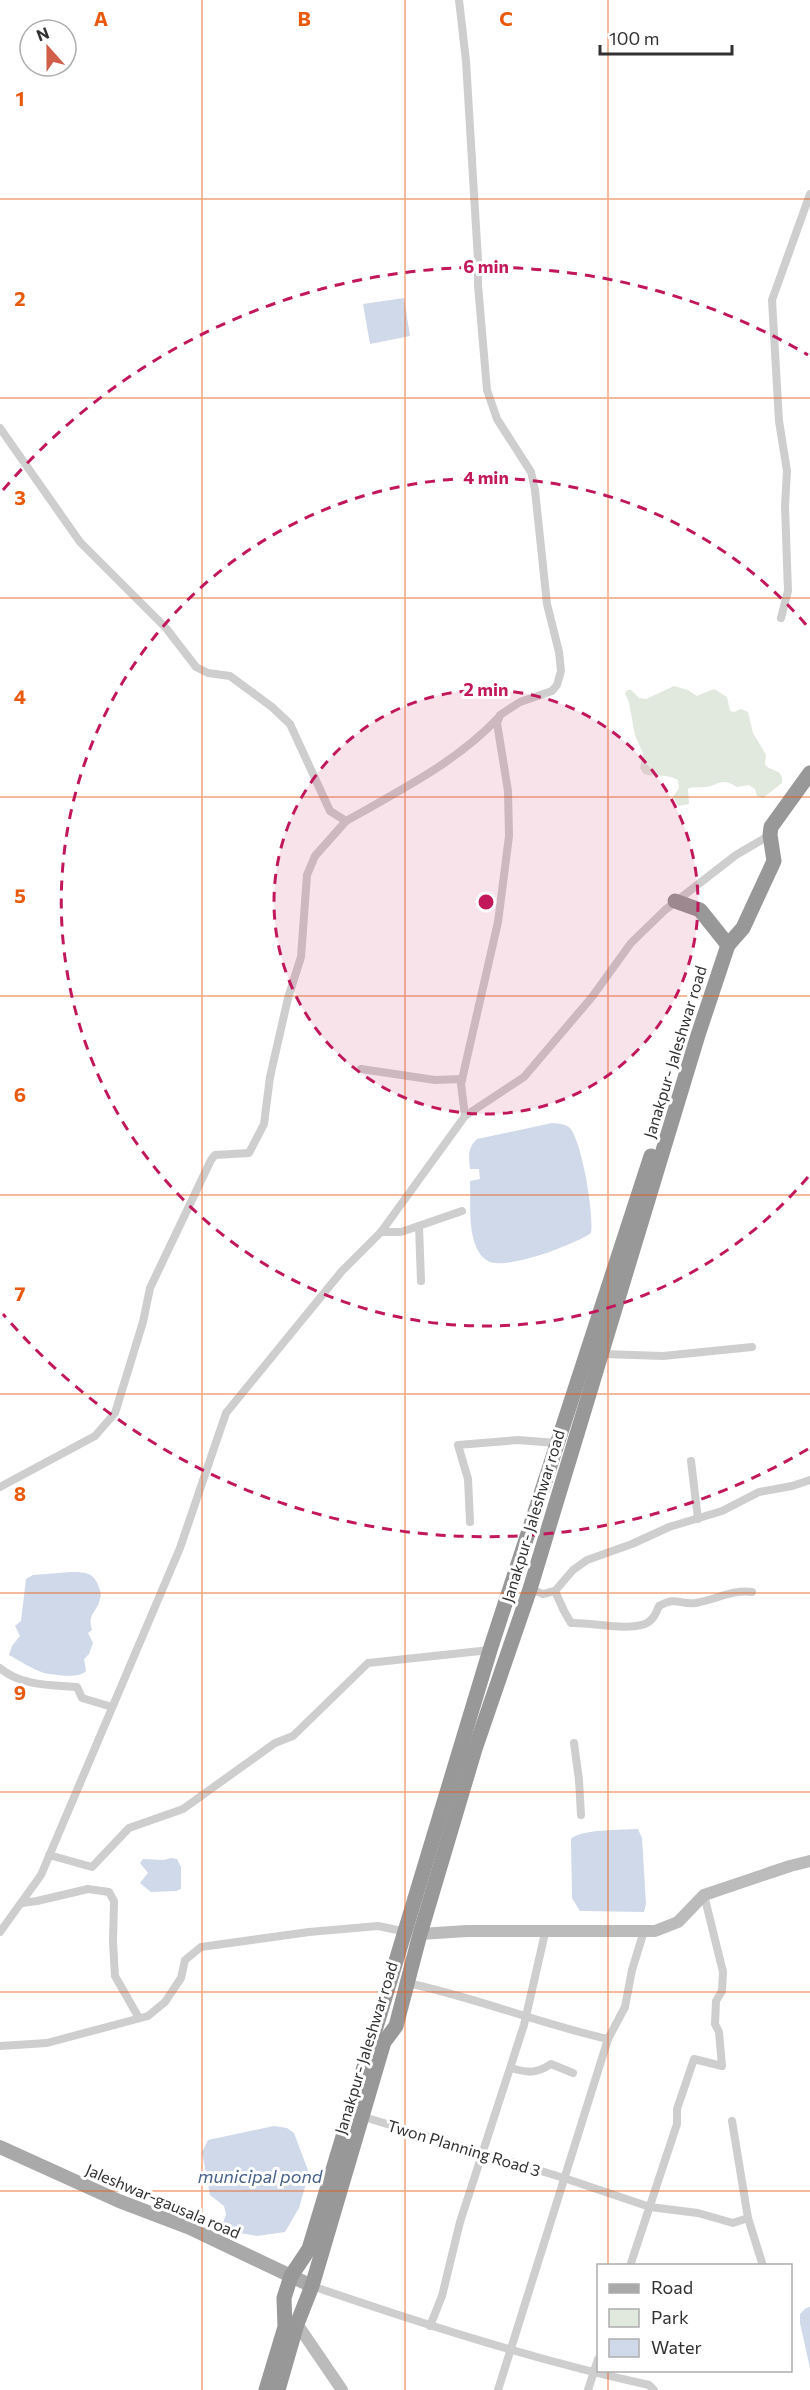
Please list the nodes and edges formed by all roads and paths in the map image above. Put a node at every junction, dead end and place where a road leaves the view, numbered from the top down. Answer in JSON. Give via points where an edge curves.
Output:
{"nodes":[{"id":1,"x":459,"y":0,"type":"edge"},
{"id":2,"x":810,"y":194,"type":"edge"},
{"id":3,"x":0,"y":428,"type":"edge"},
{"id":4,"x":781,"y":618,"type":"dead end"},
{"id":5,"x":500,"y":715,"type":"junction"},
{"id":6,"x":810,"y":773,"type":"edge"},
{"id":7,"x":346,"y":821,"type":"junction"},
{"id":8,"x":770,"y":835,"type":"junction"},
{"id":9,"x":675,"y":902,"type":"junction"},
{"id":10,"x":728,"y":945,"type":"junction"},
{"id":11,"x":698,"y":1035,"type":"junction"},
{"id":12,"x":361,"y":1069,"type":"dead end"},
{"id":13,"x":462,"y":1078,"type":"junction"},
{"id":14,"x":465,"y":1116,"type":"junction"},
{"id":15,"x":462,"y":1211,"type":"dead end"},
{"id":16,"x":419,"y":1226,"type":"junction"},
{"id":17,"x":381,"y":1232,"type":"junction"},
{"id":18,"x":420,"y":1281,"type":"dead end"},
{"id":19,"x":752,"y":1347,"type":"dead end"},
{"id":20,"x":603,"y":1354,"type":"junction"},
{"id":21,"x":556,"y":1443,"type":"junction"},
{"id":22,"x":691,"y":1461,"type":"dead end"},
{"id":23,"x":810,"y":1480,"type":"edge"},
{"id":24,"x":0,"y":1487,"type":"edge"},
{"id":25,"x":698,"y":1519,"type":"junction"},
{"id":26,"x":470,"y":1522,"type":"dead end"},
{"id":27,"x":530,"y":1589,"type":"junction"},
{"id":28,"x":555,"y":1590,"type":"junction"},
{"id":29,"x":752,"y":1592,"type":"dead end"},
{"id":30,"x":490,"y":1650,"type":"junction"},
{"id":31,"x":0,"y":1668,"type":"edge"},
{"id":32,"x":112,"y":1707,"type":"junction"},
{"id":33,"x":574,"y":1743,"type":"dead end"},
{"id":34,"x":581,"y":1815,"type":"dead end"},
{"id":35,"x":49,"y":1855,"type":"junction"},
{"id":36,"x":810,"y":1861,"type":"edge"},
{"id":37,"x":704,"y":1895,"type":"junction"},
{"id":38,"x":22,"y":1902,"type":"junction"},
{"id":39,"x":644,"y":1931,"type":"junction"},
{"id":40,"x":0,"y":1932,"type":"edge"},
{"id":41,"x":412,"y":1932,"type":"junction"},
{"id":42,"x":545,"y":1933,"type":"junction"},
{"id":43,"x":407,"y":1983,"type":"junction"},
{"id":44,"x":526,"y":2017,"type":"junction"},
{"id":45,"x":139,"y":2018,"type":"junction"},
{"id":46,"x":608,"y":2039,"type":"junction"},
{"id":47,"x":0,"y":2046,"type":"edge"},
{"id":48,"x":511,"y":2068,"type":"junction"},
{"id":49,"x":573,"y":2073,"type":"dead end"},
{"id":50,"x":364,"y":2117,"type":"junction"},
{"id":51,"x":732,"y":2121,"type":"dead end"},
{"id":52,"x":0,"y":2147,"type":"edge"},
{"id":53,"x":481,"y":2153,"type":"junction"},
{"id":54,"x":564,"y":2178,"type":"junction"},
{"id":55,"x":650,"y":2207,"type":"junction"},
{"id":56,"x":748,"y":2218,"type":"junction"},
{"id":57,"x":630,"y":2264,"type":"edge"},
{"id":58,"x":763,"y":2264,"type":"edge"},
{"id":59,"x":291,"y":2276,"type":"junction"},
{"id":60,"x":312,"y":2286,"type":"junction"},
{"id":61,"x":297,"y":2324,"type":"junction"},
{"id":62,"x":430,"y":2326,"type":"junction"},
{"id":63,"x":510,"y":2349,"type":"junction"},
{"id":64,"x":597,"y":2362,"type":"edge"},
{"id":65,"x":594,"y":2373,"type":"junction"},
{"id":66,"x":266,"y":2390,"type":"edge"},
{"id":67,"x":278,"y":2390,"type":"edge"},
{"id":68,"x":342,"y":2390,"type":"edge"},
{"id":69,"x":498,"y":2390,"type":"edge"},
{"id":70,"x":588,"y":2390,"type":"edge"},
{"id":71,"x":654,"y":2390,"type":"edge"}],
"edges":[{"from":1,"to":5,"type":"street","via":[[488,390],[497,419],[531,472],[547,604],[561,671],[552,691],[520,702]]},
{"from":2,"to":4,"type":"street","via":[[772,300],[777,398],[787,471],[788,591]]},
{"from":3,"to":7,"type":"street","via":[[80,542],[166,628],[196,667],[230,676],[290,724],[330,811]]},
{"from":5,"to":7,"type":"street","via":[[486,731],[429,773]]},
{"from":5,"to":13,"type":"street","via":[[497,723],[508,791],[509,836],[498,922]]},
{"from":6,"to":8,"type":"highway","via":[[771,827]]},
{"from":7,"to":24,"type":"street","via":[[315,856],[307,875],[300,957],[270,1077],[264,1124],[249,1153],[215,1155],[211,1160],[150,1288],[115,1413],[95,1436]]},
{"from":8,"to":9,"type":"street","via":[[736,855]]},
{"from":8,"to":10,"type":"highway","name":"Janakpur- Jaleshwar road","via":[[774,861],[743,928]]},
{"from":9,"to":10,"type":"highway","via":[[700,910]]},
{"from":9,"to":14,"type":"street","via":[[631,944],[524,1077]]},
{"from":10,"to":11,"type":"highway","name":"Janakpur- Jaleshwar road"},
{"from":11,"to":20,"type":"highway","name":"Janakpur- Jaleshwar road"},
{"from":11,"to":21,"type":"highway","via":[[684,1051]]},
{"from":12,"to":13,"type":"street","via":[[435,1080]]},
{"from":13,"to":14,"type":"street"},
{"from":14,"to":17,"type":"street"},
{"from":15,"to":16,"type":"street"},
{"from":16,"to":17,"type":"street","via":[[401,1232]]},
{"from":16,"to":18,"type":"street"},
{"from":17,"to":32,"type":"street","via":[[342,1271],[226,1413],[180,1548]]},
{"from":19,"to":20,"type":"street","via":[[663,1356]]},
{"from":20,"to":27,"type":"highway","name":"Janakpur- Jaleshwar road"},
{"from":21,"to":26,"type":"street","via":[[518,1440],[458,1445],[468,1479]]},
{"from":21,"to":30,"type":"highway"},
{"from":22,"to":25,"type":"street"},
{"from":23,"to":25,"type":"street","via":[[759,1492]]},
{"from":25,"to":28,"type":"street","via":[[587,1560]]},
{"from":27,"to":28,"type":"street","via":[[543,1594]]},
{"from":27,"to":41,"type":"highway","name":"Janakpur- Jaleshwar road"},
{"from":28,"to":29,"type":"street","via":[[571,1623],[635,1626],[646,1624],[659,1606],[671,1600],[693,1603]]},
{"from":30,"to":35,"type":"street","via":[[368,1663],[293,1736],[275,1743],[183,1809],[129,1828],[92,1867]]},
{"from":30,"to":41,"type":"highway"},
{"from":31,"to":32,"type":"street","via":[[9,1676],[36,1684],[77,1688],[82,1698]]},
{"from":32,"to":35,"type":"street"},
{"from":33,"to":34,"type":"street"},
{"from":35,"to":38,"type":"street","via":[[41,1875]]},
{"from":36,"to":37,"type":"street"},
{"from":37,"to":39,"type":"street","via":[[678,1922]]},
{"from":37,"to":55,"type":"street","via":[[723,1972],[715,2024],[722,2066],[694,2059]]},
{"from":38,"to":40,"type":"street"},
{"from":38,"to":45,"type":"street","via":[[88,1889],[109,1892],[114,1901],[115,1976]]},
{"from":39,"to":42,"type":"street"},
{"from":39,"to":46,"type":"street","via":[[625,2007]]},
{"from":41,"to":42,"type":"street"},
{"from":41,"to":43,"type":"highway","name":"Janakpur- Jaleshwar road"},
{"from":41,"to":45,"type":"street","via":[[378,1926],[201,1947],[185,1960],[181,1978],[165,2002],[148,2016]]},
{"from":41,"to":59,"type":"highway","via":[[309,2249]]},
{"from":42,"to":44,"type":"street"},
{"from":43,"to":44,"type":"street"},
{"from":43,"to":50,"type":"highway","name":"Janakpur- Jaleshwar road","via":[[396,2026],[384,2042]]},
{"from":44,"to":46,"type":"street"},
{"from":44,"to":48,"type":"street"},
{"from":45,"to":47,"type":"street","via":[[47,2043]]},
{"from":46,"to":54,"type":"street"},
{"from":48,"to":49,"type":"street","via":[[528,2074],[551,2064]]},
{"from":48,"to":53,"type":"street"},
{"from":50,"to":53,"type":"street","name":"Twon Planning Road 3"},
{"from":50,"to":60,"type":"highway","name":"Janakpur- Jaleshwar road"},
{"from":51,"to":56,"type":"street"},
{"from":52,"to":59,"type":"main road","name":"Jaleshwar-gausala road"},
{"from":53,"to":54,"type":"street","name":"Twon Planning Road 3"},
{"from":53,"to":62,"type":"street","via":[[442,2296]]},
{"from":54,"to":55,"type":"street","name":"Twon Planning Road 3"},
{"from":54,"to":63,"type":"street"},
{"from":55,"to":56,"type":"street","name":"Twon Planning Road 3","via":[[698,2213],[733,2223]]},
{"from":55,"to":57,"type":"street"},
{"from":56,"to":58,"type":"street"},
{"from":59,"to":60,"type":"main road","name":"Jaleshwar-gausala road"},
{"from":59,"to":66,"type":"highway","via":[[284,2298],[285,2327]]},
{"from":60,"to":61,"type":"highway","name":"Janakpur- Jaleshwar road"},
{"from":60,"to":62,"type":"street"},
{"from":61,"to":67,"type":"highway","name":"Janakpur- Jaleshwar road"},
{"from":61,"to":68,"type":"street"},
{"from":62,"to":63,"type":"street"},
{"from":63,"to":65,"type":"street"},
{"from":63,"to":69,"type":"street"},
{"from":64,"to":65,"type":"street"},
{"from":65,"to":70,"type":"street"},
{"from":65,"to":71,"type":"street","via":[[649,2385]]}]}
